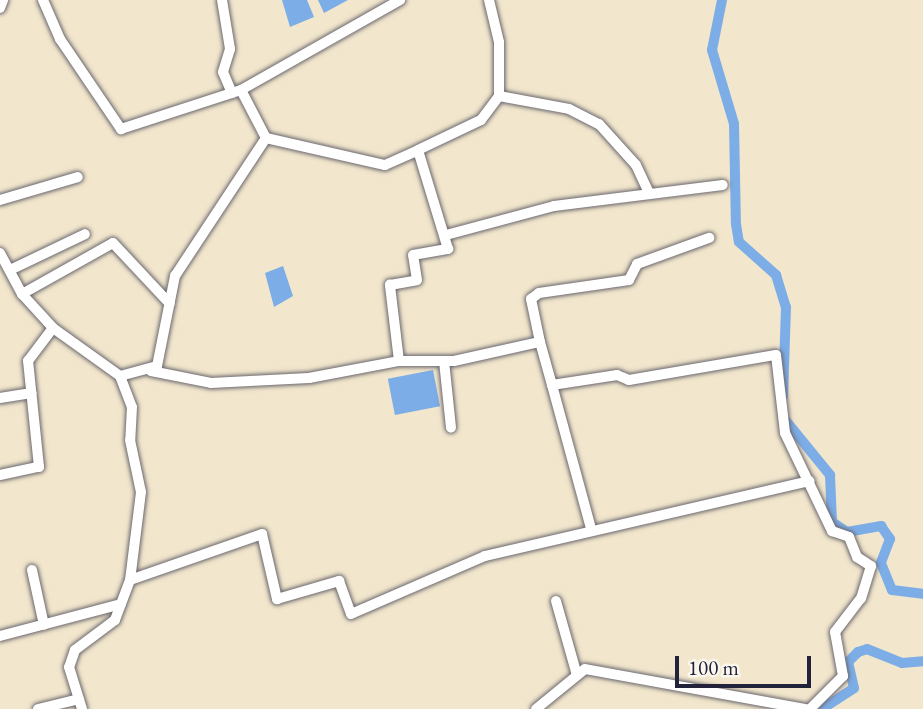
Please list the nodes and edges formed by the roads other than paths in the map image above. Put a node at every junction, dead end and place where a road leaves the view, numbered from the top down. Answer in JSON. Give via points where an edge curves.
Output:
{"nodes":[{"id":1,"x":3,"y":0,"type":"edge"},
{"id":2,"x":43,"y":0,"type":"edge"},
{"id":3,"x":222,"y":0,"type":"edge"},
{"id":4,"x":400,"y":0,"type":"edge"},
{"id":5,"x":489,"y":0,"type":"edge"},
{"id":6,"x":0,"y":8,"type":"edge"},
{"id":7,"x":237,"y":92,"type":"junction"},
{"id":8,"x":499,"y":96,"type":"junction"},
{"id":9,"x":267,"y":138,"type":"junction"},
{"id":10,"x":418,"y":150,"type":"junction"},
{"id":11,"x":78,"y":177,"type":"dead end"},
{"id":12,"x":723,"y":185,"type":"dead end"},
{"id":13,"x":648,"y":191,"type":"junction"},
{"id":14,"x":0,"y":200,"type":"edge"},
{"id":15,"x":85,"y":234,"type":"dead end"},
{"id":16,"x":446,"y":235,"type":"junction"},
{"id":17,"x":709,"y":238,"type":"dead end"},
{"id":18,"x":0,"y":253,"type":"edge"},
{"id":19,"x":10,"y":270,"type":"junction"},
{"id":20,"x":22,"y":294,"type":"junction"},
{"id":21,"x":170,"y":304,"type":"junction"},
{"id":22,"x":53,"y":328,"type":"junction"},
{"id":23,"x":540,"y":342,"type":"junction"},
{"id":24,"x":399,"y":361,"type":"junction"},
{"id":25,"x":444,"y":361,"type":"junction"},
{"id":26,"x":151,"y":371,"type":"junction"},
{"id":27,"x":120,"y":376,"type":"junction"},
{"id":28,"x":552,"y":385,"type":"junction"},
{"id":29,"x":32,"y":393,"type":"junction"},
{"id":30,"x":0,"y":398,"type":"edge"},
{"id":31,"x":451,"y":428,"type":"dead end"},
{"id":32,"x":0,"y":475,"type":"edge"},
{"id":33,"x":809,"y":481,"type":"junction"},
{"id":34,"x":591,"y":529,"type":"junction"},
{"id":35,"x":32,"y":569,"type":"dead end"},
{"id":36,"x":130,"y":580,"type":"junction"},
{"id":37,"x":556,"y":601,"type":"dead end"},
{"id":38,"x":121,"y":604,"type":"junction"},
{"id":39,"x":44,"y":625,"type":"junction"},
{"id":40,"x":0,"y":636,"type":"edge"},
{"id":41,"x":577,"y":675,"type":"junction"},
{"id":42,"x":80,"y":704,"type":"edge"},
{"id":43,"x":38,"y":709,"type":"edge"},
{"id":44,"x":536,"y":709,"type":"edge"},
{"id":45,"x":807,"y":709,"type":"edge"}],
"edges":[{"from":1,"to":6,"type":"street"},
{"from":2,"to":7,"type":"street","via":[[60,39],[121,129]]},
{"from":3,"to":7,"type":"street","via":[[230,49],[223,72]]},
{"from":4,"to":7,"type":"street"},
{"from":5,"to":8,"type":"street","via":[[499,42]]},
{"from":7,"to":9,"type":"street"},
{"from":8,"to":10,"type":"street","via":[[481,120]]},
{"from":8,"to":13,"type":"street","via":[[569,109],[599,124],[636,165]]},
{"from":9,"to":10,"type":"street","via":[[385,165]]},
{"from":9,"to":21,"type":"street","via":[[175,276]]},
{"from":10,"to":16,"type":"street"},
{"from":11,"to":14,"type":"street"},
{"from":12,"to":13,"type":"street"},
{"from":13,"to":16,"type":"street","via":[[554,206]]},
{"from":15,"to":19,"type":"street"},
{"from":16,"to":24,"type":"street","via":[[448,248],[413,255],[417,280],[390,285]]},
{"from":17,"to":23,"type":"street","via":[[637,264],[629,280],[539,293],[531,299]]},
{"from":18,"to":19,"type":"street"},
{"from":19,"to":20,"type":"street"},
{"from":20,"to":21,"type":"street","via":[[113,243]]},
{"from":20,"to":22,"type":"street"},
{"from":21,"to":26,"type":"street","via":[[160,359]]},
{"from":22,"to":27,"type":"street"},
{"from":22,"to":29,"type":"street","via":[[29,353]]},
{"from":23,"to":25,"type":"street"},
{"from":23,"to":28,"type":"street"},
{"from":24,"to":25,"type":"street"},
{"from":24,"to":26,"type":"street","via":[[309,379],[211,383]]},
{"from":25,"to":31,"type":"street"},
{"from":26,"to":27,"type":"street"},
{"from":27,"to":36,"type":"street","via":[[132,407],[130,440],[141,492]]},
{"from":28,"to":33,"type":"street","via":[[617,375],[629,380],[776,355],[781,421]]},
{"from":28,"to":34,"type":"street"},
{"from":29,"to":30,"type":"street"},
{"from":29,"to":32,"type":"street","via":[[39,467]]},
{"from":33,"to":34,"type":"street","via":[[691,513]]},
{"from":33,"to":45,"type":"street","via":[[832,531],[849,537],[857,557],[871,566],[861,598],[835,632],[843,676]]},
{"from":34,"to":36,"type":"street","via":[[485,555],[351,614],[339,581],[277,599],[262,534]]},
{"from":35,"to":39,"type":"street"},
{"from":36,"to":38,"type":"street"},
{"from":37,"to":41,"type":"street"},
{"from":38,"to":39,"type":"street"},
{"from":38,"to":42,"type":"street","via":[[115,620],[75,650],[69,667]]},
{"from":39,"to":40,"type":"street"},
{"from":41,"to":44,"type":"street"},
{"from":41,"to":45,"type":"street","via":[[585,669]]},
{"from":42,"to":43,"type":"street"}]}
